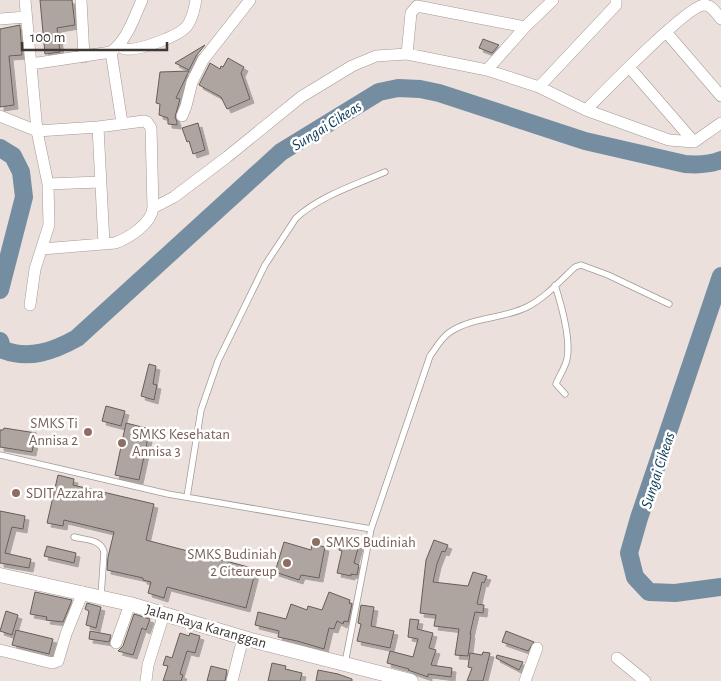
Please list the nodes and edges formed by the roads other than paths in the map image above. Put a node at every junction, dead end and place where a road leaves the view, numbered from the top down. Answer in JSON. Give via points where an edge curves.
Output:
{"nodes":[{"id":1,"x":25,"y":0,"type":"edge"},
{"id":2,"x":81,"y":0,"type":"edge"},
{"id":3,"x":142,"y":0,"type":"edge"},
{"id":4,"x":196,"y":0,"type":"edge"},
{"id":5,"x":250,"y":0,"type":"edge"},
{"id":6,"x":552,"y":0,"type":"edge"},
{"id":7,"x":616,"y":0,"type":"edge"},
{"id":8,"x":26,"y":17,"type":"junction"},
{"id":9,"x":0,"y":19,"type":"edge"},
{"id":10,"x":721,"y":19,"type":"edge"},
{"id":11,"x":524,"y":27,"type":"junction"},
{"id":12,"x":666,"y":32,"type":"junction"},
{"id":13,"x":115,"y":49,"type":"junction"},
{"id":14,"x":407,"y":54,"type":"junction"},
{"id":15,"x":84,"y":57,"type":"junction"},
{"id":16,"x":31,"y":64,"type":"junction"},
{"id":17,"x":629,"y":67,"type":"junction"},
{"id":18,"x":487,"y":70,"type":"junction"},
{"id":19,"x":538,"y":87,"type":"junction"},
{"id":20,"x":721,"y":96,"type":"edge"},
{"id":21,"x":586,"y":110,"type":"junction"},
{"id":22,"x":0,"y":116,"type":"edge"},
{"id":23,"x":182,"y":116,"type":"dead end"},
{"id":24,"x":122,"y":123,"type":"junction"},
{"id":25,"x":721,"y":123,"type":"edge"},
{"id":26,"x":98,"y":127,"type":"junction"},
{"id":27,"x":37,"y":131,"type":"junction"},
{"id":28,"x":694,"y":142,"type":"junction"},
{"id":29,"x":385,"y":172,"type":"dead end"},
{"id":30,"x":100,"y":182,"type":"junction"},
{"id":31,"x":48,"y":184,"type":"junction"},
{"id":32,"x":153,"y":208,"type":"junction"},
{"id":33,"x":104,"y":244,"type":"junction"},
{"id":34,"x":42,"y":249,"type":"junction"},
{"id":35,"x":555,"y":285,"type":"junction"},
{"id":36,"x":669,"y":304,"type":"dead end"},
{"id":37,"x":30,"y":305,"type":"dead end"},
{"id":38,"x":565,"y":394,"type":"dead end"},
{"id":39,"x":0,"y":455,"type":"edge"},
{"id":40,"x":187,"y":497,"type":"junction"},
{"id":41,"x":371,"y":528,"type":"junction"},
{"id":42,"x":74,"y":537,"type":"dead end"},
{"id":43,"x":0,"y":575,"type":"edge"},
{"id":44,"x":83,"y":592,"type":"junction"},
{"id":45,"x":101,"y":596,"type":"junction"},
{"id":46,"x":130,"y":604,"type":"junction"},
{"id":47,"x":164,"y":614,"type":"junction"},
{"id":48,"x":247,"y":639,"type":"junction"},
{"id":49,"x":116,"y":643,"type":"dead end"},
{"id":50,"x":537,"y":648,"type":"dead end"},
{"id":51,"x":0,"y":650,"type":"edge"},
{"id":52,"x":617,"y":658,"type":"dead end"},
{"id":53,"x":345,"y":663,"type":"junction"},
{"id":54,"x":146,"y":681,"type":"edge"},
{"id":55,"x":232,"y":681,"type":"edge"},
{"id":56,"x":239,"y":681,"type":"edge"},
{"id":57,"x":411,"y":681,"type":"edge"},
{"id":58,"x":525,"y":681,"type":"edge"},
{"id":59,"x":645,"y":681,"type":"edge"}],
"edges":[{"from":1,"to":8,"type":"street"},
{"from":2,"to":15,"type":"street"},
{"from":3,"to":13,"type":"street"},
{"from":4,"to":13,"type":"street","via":[[192,16],[177,33],[152,44]]},
{"from":5,"to":23,"type":"street","via":[[203,60],[192,82]]},
{"from":6,"to":11,"type":"street"},
{"from":7,"to":19,"type":"street","via":[[616,5]]},
{"from":8,"to":9,"type":"street"},
{"from":8,"to":16,"type":"street"},
{"from":10,"to":12,"type":"street","via":[[710,6],[697,6]]},
{"from":11,"to":14,"type":"street","via":[[417,6],[411,14]]},
{"from":11,"to":18,"type":"street"},
{"from":12,"to":17,"type":"street"},
{"from":12,"to":20,"type":"street"},
{"from":13,"to":15,"type":"street"},
{"from":13,"to":24,"type":"street"},
{"from":14,"to":18,"type":"street"},
{"from":14,"to":32,"type":"street","via":[[376,56],[318,86],[227,157]]},
{"from":15,"to":16,"type":"street"},
{"from":16,"to":27,"type":"street"},
{"from":17,"to":21,"type":"street"},
{"from":17,"to":28,"type":"street"},
{"from":18,"to":19,"type":"street"},
{"from":19,"to":21,"type":"street"},
{"from":21,"to":28,"type":"street","via":[[669,140]]},
{"from":22,"to":27,"type":"street"},
{"from":24,"to":26,"type":"street"},
{"from":24,"to":32,"type":"street","via":[[144,121],[151,128]]},
{"from":25,"to":28,"type":"street"},
{"from":26,"to":27,"type":"street"},
{"from":26,"to":30,"type":"street"},
{"from":27,"to":31,"type":"street"},
{"from":29,"to":40,"type":"lane","via":[[330,196],[301,213],[265,265],[218,361],[201,410]]},
{"from":30,"to":31,"type":"street"},
{"from":30,"to":33,"type":"street"},
{"from":31,"to":34,"type":"street","via":[[49,226]]},
{"from":32,"to":33,"type":"street","via":[[146,222],[125,239]]},
{"from":33,"to":34,"type":"street"},
{"from":34,"to":37,"type":"street","via":[[35,269]]},
{"from":35,"to":36,"type":"lane","via":[[575,267],[584,265]]},
{"from":35,"to":38,"type":"lane","via":[[563,312],[568,352],[556,386]]},
{"from":35,"to":41,"type":"lane","via":[[528,306],[461,326],[440,341],[430,356]]},
{"from":39,"to":40,"type":"lane"},
{"from":40,"to":41,"type":"lane"},
{"from":41,"to":53,"type":"lane"},
{"from":42,"to":45,"type":"lane","via":[[102,546]]},
{"from":43,"to":44,"type":"street","name":"Jalan Raya Karanggan"},
{"from":44,"to":45,"type":"street","name":"Jalan Raya Karanggan"},
{"from":44,"to":51,"type":"street","via":[[58,661],[52,663]]},
{"from":45,"to":46,"type":"street","name":"Jalan Raya Karanggan"},
{"from":46,"to":47,"type":"street","name":"Jalan Raya Karanggan"},
{"from":46,"to":49,"type":"street"},
{"from":47,"to":48,"type":"street","name":"Jalan Raya Karanggan"},
{"from":47,"to":54,"type":"street"},
{"from":48,"to":53,"type":"street","name":"Jalan Raya Karanggan"},
{"from":48,"to":55,"type":"street"},
{"from":48,"to":56,"type":"street"},
{"from":50,"to":58,"type":"street"},
{"from":52,"to":59,"type":"street"},
{"from":53,"to":57,"type":"street","name":"Jalan Raya Karanggan"}]}
